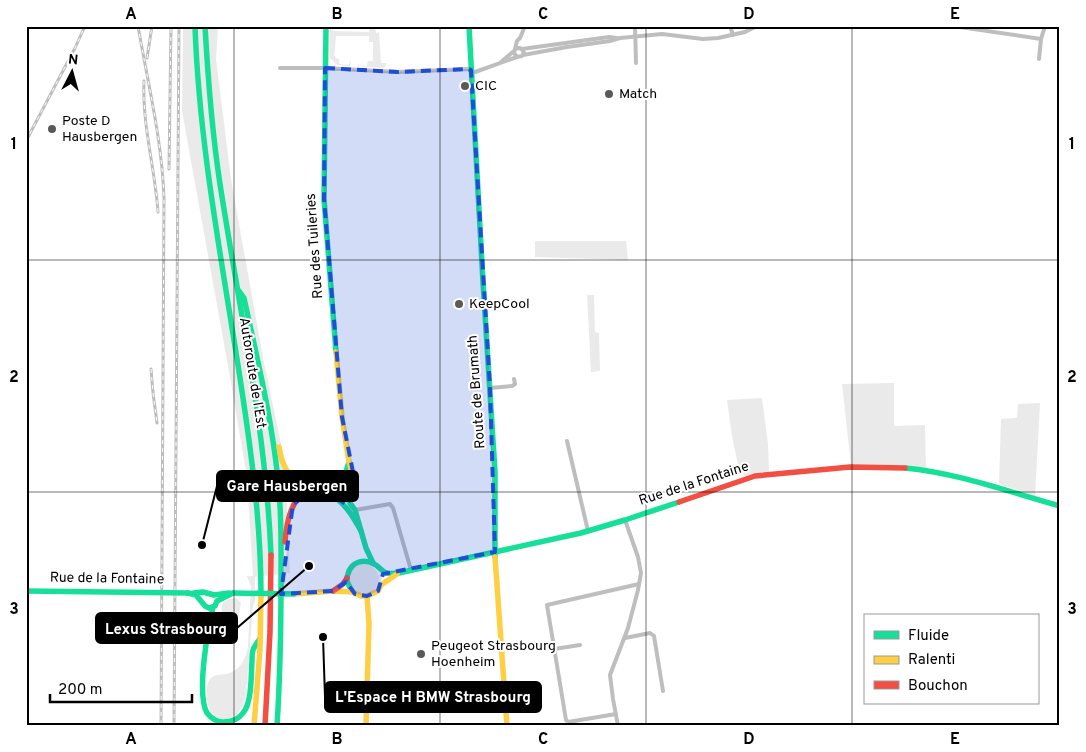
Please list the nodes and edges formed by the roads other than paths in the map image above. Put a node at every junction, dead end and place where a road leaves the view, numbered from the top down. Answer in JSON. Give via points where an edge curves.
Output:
{"nodes":[{"id":1,"x":195,"y":26,"type":"edge"},
{"id":2,"x":205,"y":26,"type":"edge"},
{"id":3,"x":326,"y":26,"type":"edge"},
{"id":4,"x":469,"y":26,"type":"edge"},
{"id":5,"x":525,"y":26,"type":"edge"},
{"id":6,"x":635,"y":26,"type":"edge"},
{"id":7,"x":730,"y":26,"type":"edge"},
{"id":8,"x":757,"y":26,"type":"edge"},
{"id":9,"x":953,"y":26,"type":"edge"},
{"id":10,"x":1045,"y":26,"type":"edge"},
{"id":11,"x":733,"y":35,"type":"junction"},
{"id":12,"x":635,"y":37,"type":"junction"},
{"id":13,"x":520,"y":38,"type":"junction"},
{"id":14,"x":620,"y":38,"type":"junction"},
{"id":15,"x":1041,"y":39,"type":"junction"},
{"id":16,"x":521,"y":49,"type":"junction"},
{"id":17,"x":515,"y":50,"type":"junction"},
{"id":18,"x":523,"y":55,"type":"junction"},
{"id":19,"x":517,"y":57,"type":"junction"},
{"id":20,"x":1039,"y":59,"type":"dead end"},
{"id":21,"x":501,"y":62,"type":"junction"},
{"id":22,"x":636,"y":63,"type":"dead end"},
{"id":23,"x":280,"y":68,"type":"dead end"},
{"id":24,"x":325,"y":68,"type":"junction"},
{"id":25,"x":471,"y":70,"type":"junction"},
{"id":26,"x":237,"y":288,"type":"junction"},
{"id":27,"x":514,"y":379,"type":"dead end"},
{"id":28,"x":490,"y":388,"type":"junction"},
{"id":29,"x":267,"y":409,"type":"junction"},
{"id":30,"x":566,"y":441,"type":"dead end"},
{"id":31,"x":349,"y":462,"type":"junction"},
{"id":32,"x":341,"y":483,"type":"junction"},
{"id":33,"x":352,"y":483,"type":"junction"},
{"id":34,"x":314,"y":490,"type":"junction"},
{"id":35,"x":353,"y":493,"type":"junction"},
{"id":36,"x":342,"y":494,"type":"junction"},
{"id":37,"x":1060,"y":506,"type":"edge"},
{"id":38,"x":354,"y":508,"type":"junction"},
{"id":39,"x":626,"y":520,"type":"junction"},
{"id":40,"x":361,"y":531,"type":"junction"},
{"id":41,"x":588,"y":531,"type":"junction"},
{"id":42,"x":366,"y":548,"type":"junction"},
{"id":43,"x":495,"y":552,"type":"junction"},
{"id":44,"x":360,"y":561,"type":"junction"},
{"id":45,"x":373,"y":563,"type":"junction"},
{"id":46,"x":379,"y":569,"type":"junction"},
{"id":47,"x":411,"y":570,"type":"junction"},
{"id":48,"x":281,"y":572,"type":"junction"},
{"id":49,"x":399,"y":573,"type":"junction"},
{"id":50,"x":346,"y":578,"type":"junction"},
{"id":51,"x":639,"y":584,"type":"junction"},
{"id":52,"x":381,"y":585,"type":"junction"},
{"id":53,"x":26,"y":591,"type":"edge"},
{"id":54,"x":332,"y":591,"type":"junction"},
{"id":55,"x":353,"y":592,"type":"junction"},
{"id":56,"x":188,"y":593,"type":"junction"},
{"id":57,"x":213,"y":596,"type":"junction"},
{"id":58,"x":367,"y":596,"type":"junction"},
{"id":59,"x":202,"y":600,"type":"junction"},
{"id":60,"x":213,"y":607,"type":"junction"},
{"id":61,"x":624,"y":638,"type":"junction"},
{"id":62,"x":260,"y":639,"type":"junction"},
{"id":63,"x":580,"y":646,"type":"dead end"},
{"id":64,"x":554,"y":649,"type":"junction"},
{"id":65,"x":662,"y":691,"type":"dead end"},
{"id":66,"x":375,"y":700,"type":"dead end"},
{"id":67,"x":506,"y":706,"type":"junction"},
{"id":68,"x":616,"y":714,"type":"junction"},
{"id":69,"x":254,"y":726,"type":"edge"},
{"id":70,"x":265,"y":726,"type":"edge"},
{"id":71,"x":277,"y":726,"type":"edge"},
{"id":72,"x":366,"y":726,"type":"edge"},
{"id":73,"x":507,"y":726,"type":"edge"},
{"id":74,"x":618,"y":726,"type":"edge"}],
"edges":[{"from":1,"to":62,"type":"main road","name":"Autoroute de l’Est","via":[[195,63],[208,176],[256,482],[261,574]]},
{"from":2,"to":26,"type":"main road","name":"Autoroute de l’Est","via":[[210,102]]},
{"from":3,"to":24,"type":"main road","name":"Rue des Tuileries"},
{"from":4,"to":25,"type":"main road","name":"Route de Brumath"},
{"from":5,"to":13,"type":"street"},
{"from":6,"to":12,"type":"street"},
{"from":7,"to":11,"type":"street"},
{"from":8,"to":11,"type":"street"},
{"from":9,"to":15,"type":"street"},
{"from":10,"to":15,"type":"street"},
{"from":11,"to":12,"type":"street","via":[[703,39],[662,34]]},
{"from":12,"to":14,"type":"street"},
{"from":12,"to":22,"type":"street"},
{"from":13,"to":16,"type":"street"},
{"from":13,"to":17,"type":"street"},
{"from":14,"to":16,"type":"street"},
{"from":14,"to":18,"type":"street"},
{"from":15,"to":20,"type":"street"},
{"from":16,"to":17,"type":"street"},
{"from":16,"to":18,"type":"street"},
{"from":17,"to":19,"type":"street"},
{"from":17,"to":21,"type":"street"},
{"from":18,"to":19,"type":"street"},
{"from":19,"to":21,"type":"street"},
{"from":21,"to":25,"type":"street","via":[[475,72]]},
{"from":23,"to":24,"type":"street"},
{"from":24,"to":25,"type":"street","via":[[398,72]]},
{"from":24,"to":31,"type":"main road","name":"Rue des Tuileries","via":[[324,200],[335,344]]},
{"from":25,"to":28,"type":"main road","name":"Route de Brumath"},
{"from":26,"to":29,"type":"main road","via":[[244,298]]},
{"from":26,"to":70,"type":"main road","name":"Autoroute de l’Est","via":[[261,441],[269,519],[271,603]]},
{"from":27,"to":28,"type":"street","via":[[512,386]]},
{"from":28,"to":43,"type":"main road","name":"Route de Brumath"},
{"from":29,"to":32,"type":"main road","via":[[272,416],[282,462],[289,475],[304,483]]},
{"from":29,"to":48,"type":"main road","via":[[280,493]]},
{"from":30,"to":41,"type":"street"},
{"from":31,"to":32,"type":"main road","name":"Rue des Tuileries"},
{"from":31,"to":33,"type":"main road","name":"Rue des Tuileries"},
{"from":32,"to":33,"type":"main road"},
{"from":32,"to":36,"type":"main road","name":"Rue des Tuileries"},
{"from":33,"to":35,"type":"main road","name":"Rue des Tuileries"},
{"from":34,"to":36,"type":"main road","via":[[327,489]]},
{"from":34,"to":40,"type":"main road","via":[[331,494],[341,501]]},
{"from":34,"to":48,"type":"main road","via":[[298,498],[291,508]]},
{"from":35,"to":36,"type":"main road","via":[[350,496]]},
{"from":35,"to":38,"type":"main road","name":"Rue des Tuileries"},
{"from":36,"to":38,"type":"main road","name":"Rue des Tuileries"},
{"from":37,"to":39,"type":"main road","name":"Rue de la Fontaine","via":[[924,470],[850,467],[755,476]]},
{"from":38,"to":40,"type":"main road","name":"Rue des Tuileries"},
{"from":38,"to":47,"type":"street","via":[[390,504]]},
{"from":39,"to":41,"type":"main road","name":"Rue de la Fontaine"},
{"from":39,"to":51,"type":"street","via":[[639,562]]},
{"from":40,"to":42,"type":"main road","name":"Rue des Tuileries"},
{"from":41,"to":43,"type":"main road","name":"Rue de la Fontaine"},
{"from":42,"to":44,"type":"main road"},
{"from":42,"to":45,"type":"main road","name":"Rue des Tuileries"},
{"from":43,"to":47,"type":"main road","name":"Rue de la Fontaine"},
{"from":43,"to":67,"type":"main road","name":"Route de Brumath"},
{"from":44,"to":45,"type":"main road"},
{"from":44,"to":50,"type":"main road","via":[[353,564]]},
{"from":45,"to":46,"type":"main road"},
{"from":46,"to":49,"type":"main road","name":"Rue de la Fontaine","via":[[385,573]]},
{"from":46,"to":52,"type":"main road"},
{"from":47,"to":49,"type":"main road","name":"Rue de la Fontaine"},
{"from":48,"to":71,"type":"main road"},
{"from":49,"to":52,"type":"main road","name":"Rue de la Fontaine"},
{"from":50,"to":54,"type":"main road"},
{"from":50,"to":55,"type":"main road"},
{"from":51,"to":61,"type":"street"},
{"from":51,"to":64,"type":"street","via":[[548,605]]},
{"from":52,"to":58,"type":"main road","name":"Rue de la Fontaine","via":[[378,591]]},
{"from":53,"to":56,"type":"main road","name":"Rue de la Fontaine","bridge":true},
{"from":54,"to":55,"type":"main road","name":"Rue de la Fontaine"},
{"from":54,"to":57,"type":"main road","name":"Rue de la Fontaine","bridge":true},
{"from":55,"to":58,"type":"main road","name":"Rue de la Fontaine"},
{"from":56,"to":57,"type":"main road","name":"Rue de la Fontaine","via":[[203,592]]},
{"from":56,"to":59,"type":"main road","name":"Rue de la Fontaine"},
{"from":57,"to":59,"type":"main road","name":"Rue de la Fontaine","via":[[204,596]]},
{"from":57,"to":60,"type":"main road","name":"Rue de la Fontaine","via":[[216,604]]},
{"from":58,"to":72,"type":"main road"},
{"from":59,"to":60,"type":"main road","name":"Rue de la Fontaine","via":[[205,606]]},
{"from":60,"to":62,"type":"main road","via":[[204,663],[203,697],[207,712],[213,719],[228,722],[238,719],[245,711],[253,650]]},
{"from":61,"to":65,"type":"street","via":[[650,633],[654,636]]},
{"from":61,"to":68,"type":"street","via":[[610,675]]},
{"from":62,"to":69,"type":"main road","name":"Autoroute de l’Est"},
{"from":63,"to":64,"type":"street"},
{"from":64,"to":68,"type":"street","via":[[566,720]]},
{"from":66,"to":67,"type":"street"},
{"from":67,"to":73,"type":"main road","name":"Route de Brumath"},
{"from":68,"to":74,"type":"street"}]}
